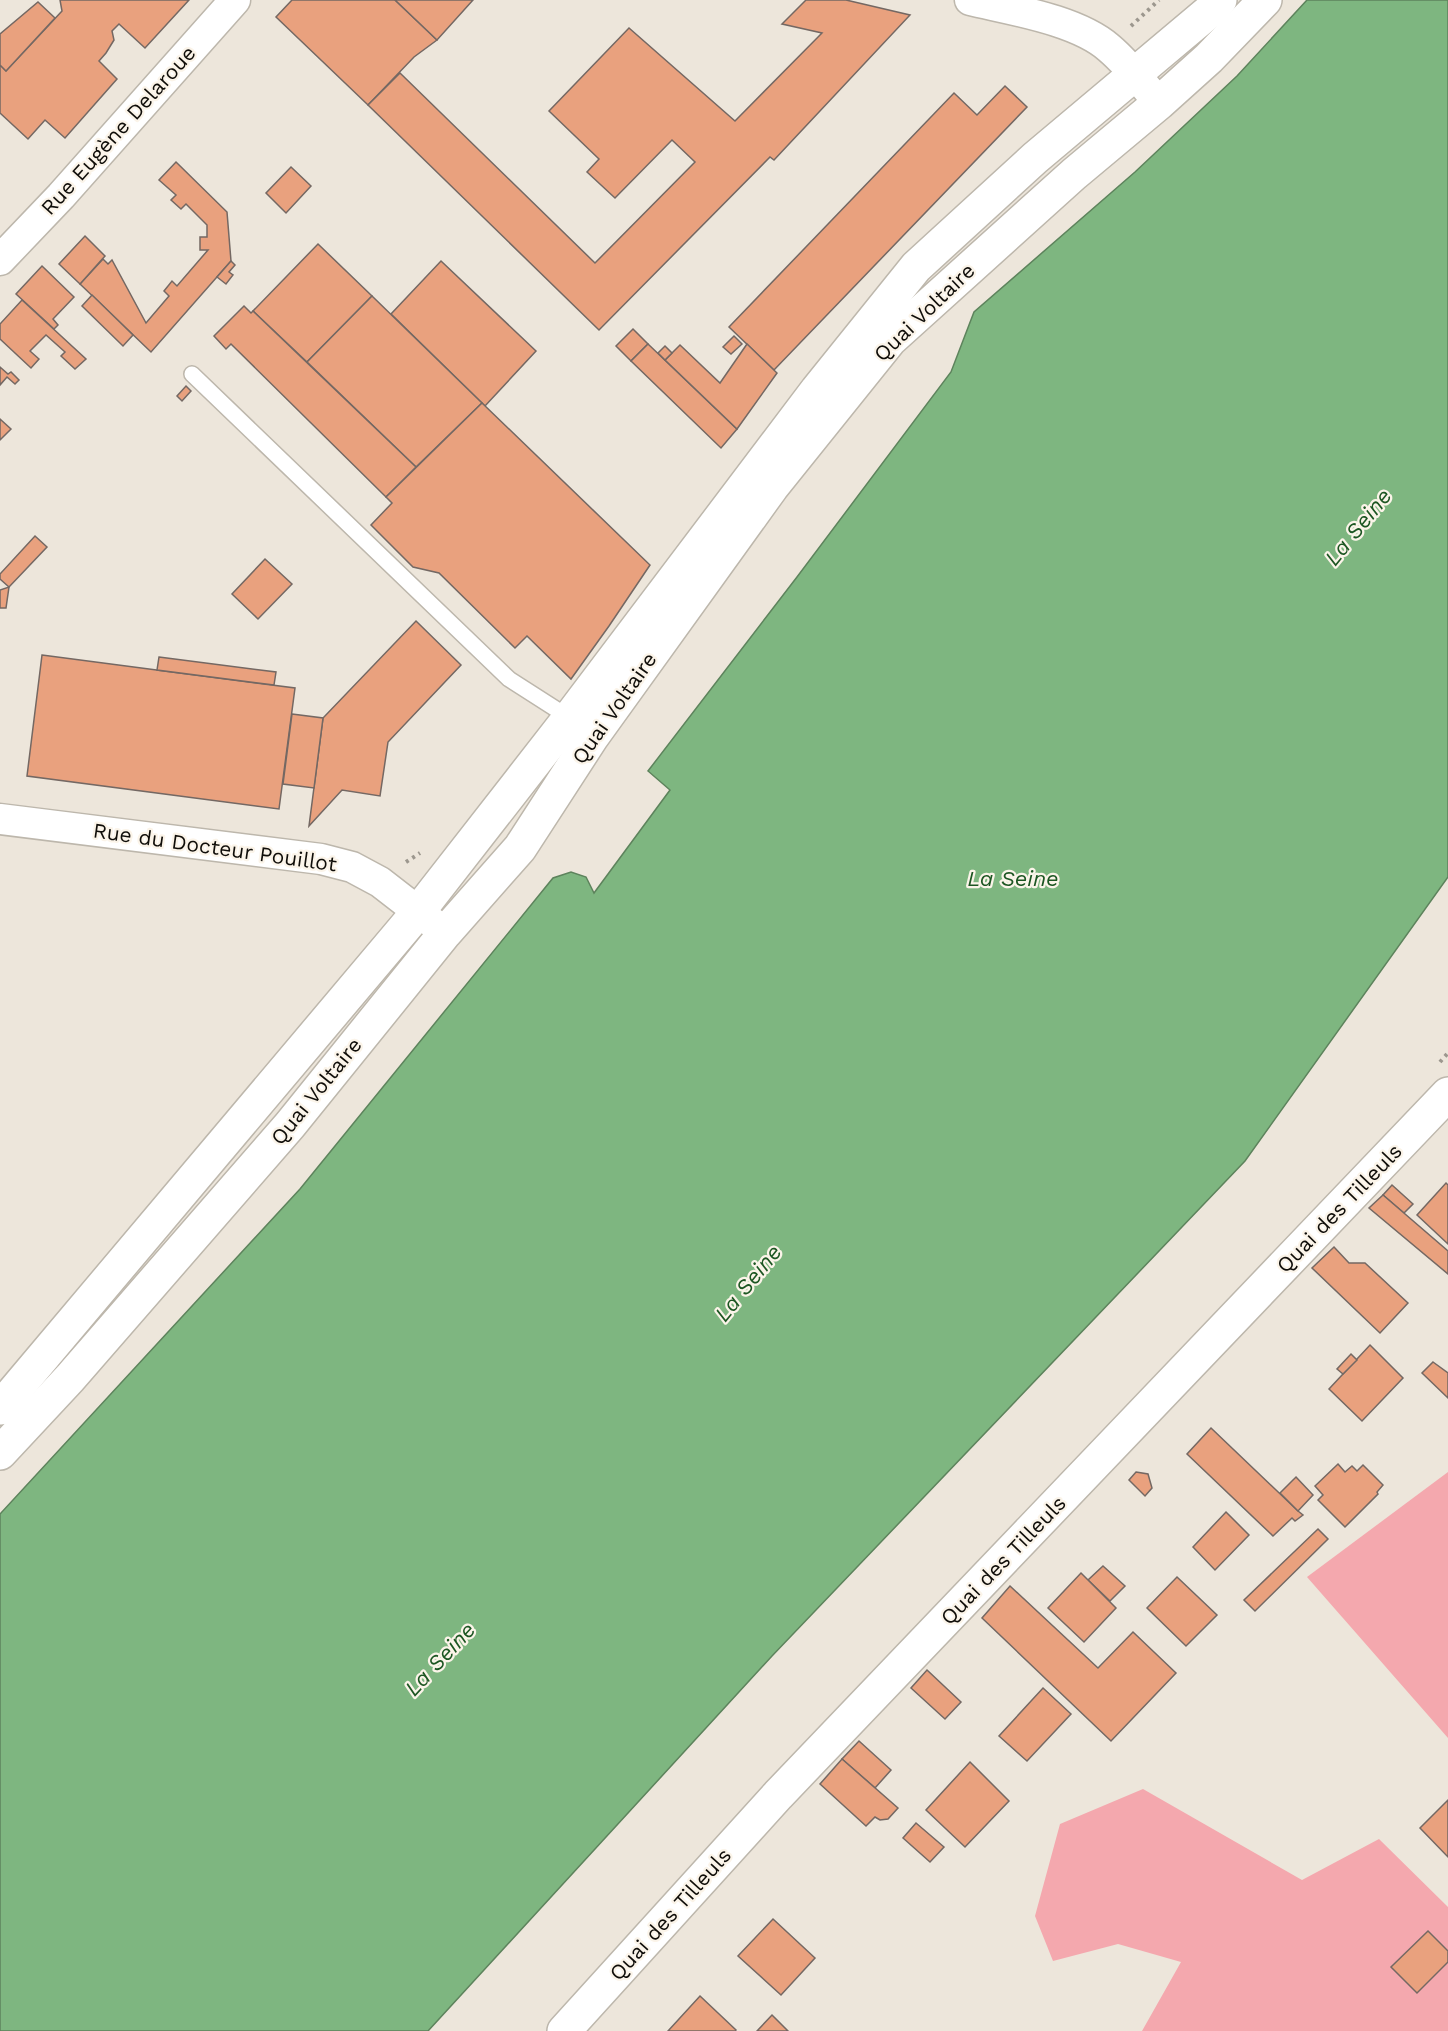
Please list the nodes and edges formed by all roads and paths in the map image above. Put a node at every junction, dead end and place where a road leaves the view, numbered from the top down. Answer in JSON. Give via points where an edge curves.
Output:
{"nodes":[{"id":1,"x":235,"y":0,"type":"edge"},
{"id":2,"x":970,"y":0,"type":"edge"},
{"id":3,"x":1220,"y":0,"type":"edge"},
{"id":4,"x":1265,"y":0,"type":"edge"},
{"id":5,"x":1136,"y":74,"type":"junction"},
{"id":6,"x":1159,"y":104,"type":"junction"},
{"id":7,"x":0,"y":260,"type":"edge"},
{"id":8,"x":192,"y":374,"type":"dead end"},
{"id":9,"x":581,"y":727,"type":"junction"},
{"id":10,"x":0,"y":819,"type":"edge"},
{"id":11,"x":418,"y":912,"type":"junction"},
{"id":12,"x":445,"y":933,"type":"junction"},
{"id":13,"x":1448,"y":1094,"type":"edge"},
{"id":14,"x":0,"y":1408,"type":"edge"},
{"id":15,"x":0,"y":1453,"type":"edge"},
{"id":16,"x":564,"y":2031,"type":"edge"}],
"edges":[{"from":1,"to":7,"type":"street","name":"Rue Eugène Delaroue"},
{"from":2,"to":5,"type":"street","via":[[1078,29],[1108,46]]},
{"from":3,"to":5,"type":"street","name":"Quai Voltaire"},
{"from":4,"to":6,"type":"street","name":"Quai Voltaire"},
{"from":5,"to":6,"type":"street"},
{"from":5,"to":9,"type":"street","name":"Quai Voltaire","via":[[1035,158],[916,267],[817,390]]},
{"from":6,"to":9,"type":"street","name":"Quai Voltaire","via":[[1074,174],[890,340]]},
{"from":8,"to":9,"type":"lane","via":[[509,680]]},
{"from":9,"to":11,"type":"street","name":"Quai Voltaire"},
{"from":9,"to":12,"type":"street","name":"Quai Voltaire","via":[[520,848]]},
{"from":10,"to":11,"type":"street","name":"Rue du Docteur Pouillot","via":[[321,859],[352,867],[380,882]]},
{"from":11,"to":12,"type":"street","name":"Rue du Docteur Pouillot"},
{"from":11,"to":14,"type":"street","name":"Quai Voltaire"},
{"from":12,"to":15,"type":"street","name":"Quai Voltaire","via":[[290,1125]]},
{"from":13,"to":16,"type":"street","name":"Quai des Tilleuls","via":[[778,1795]]}]}
